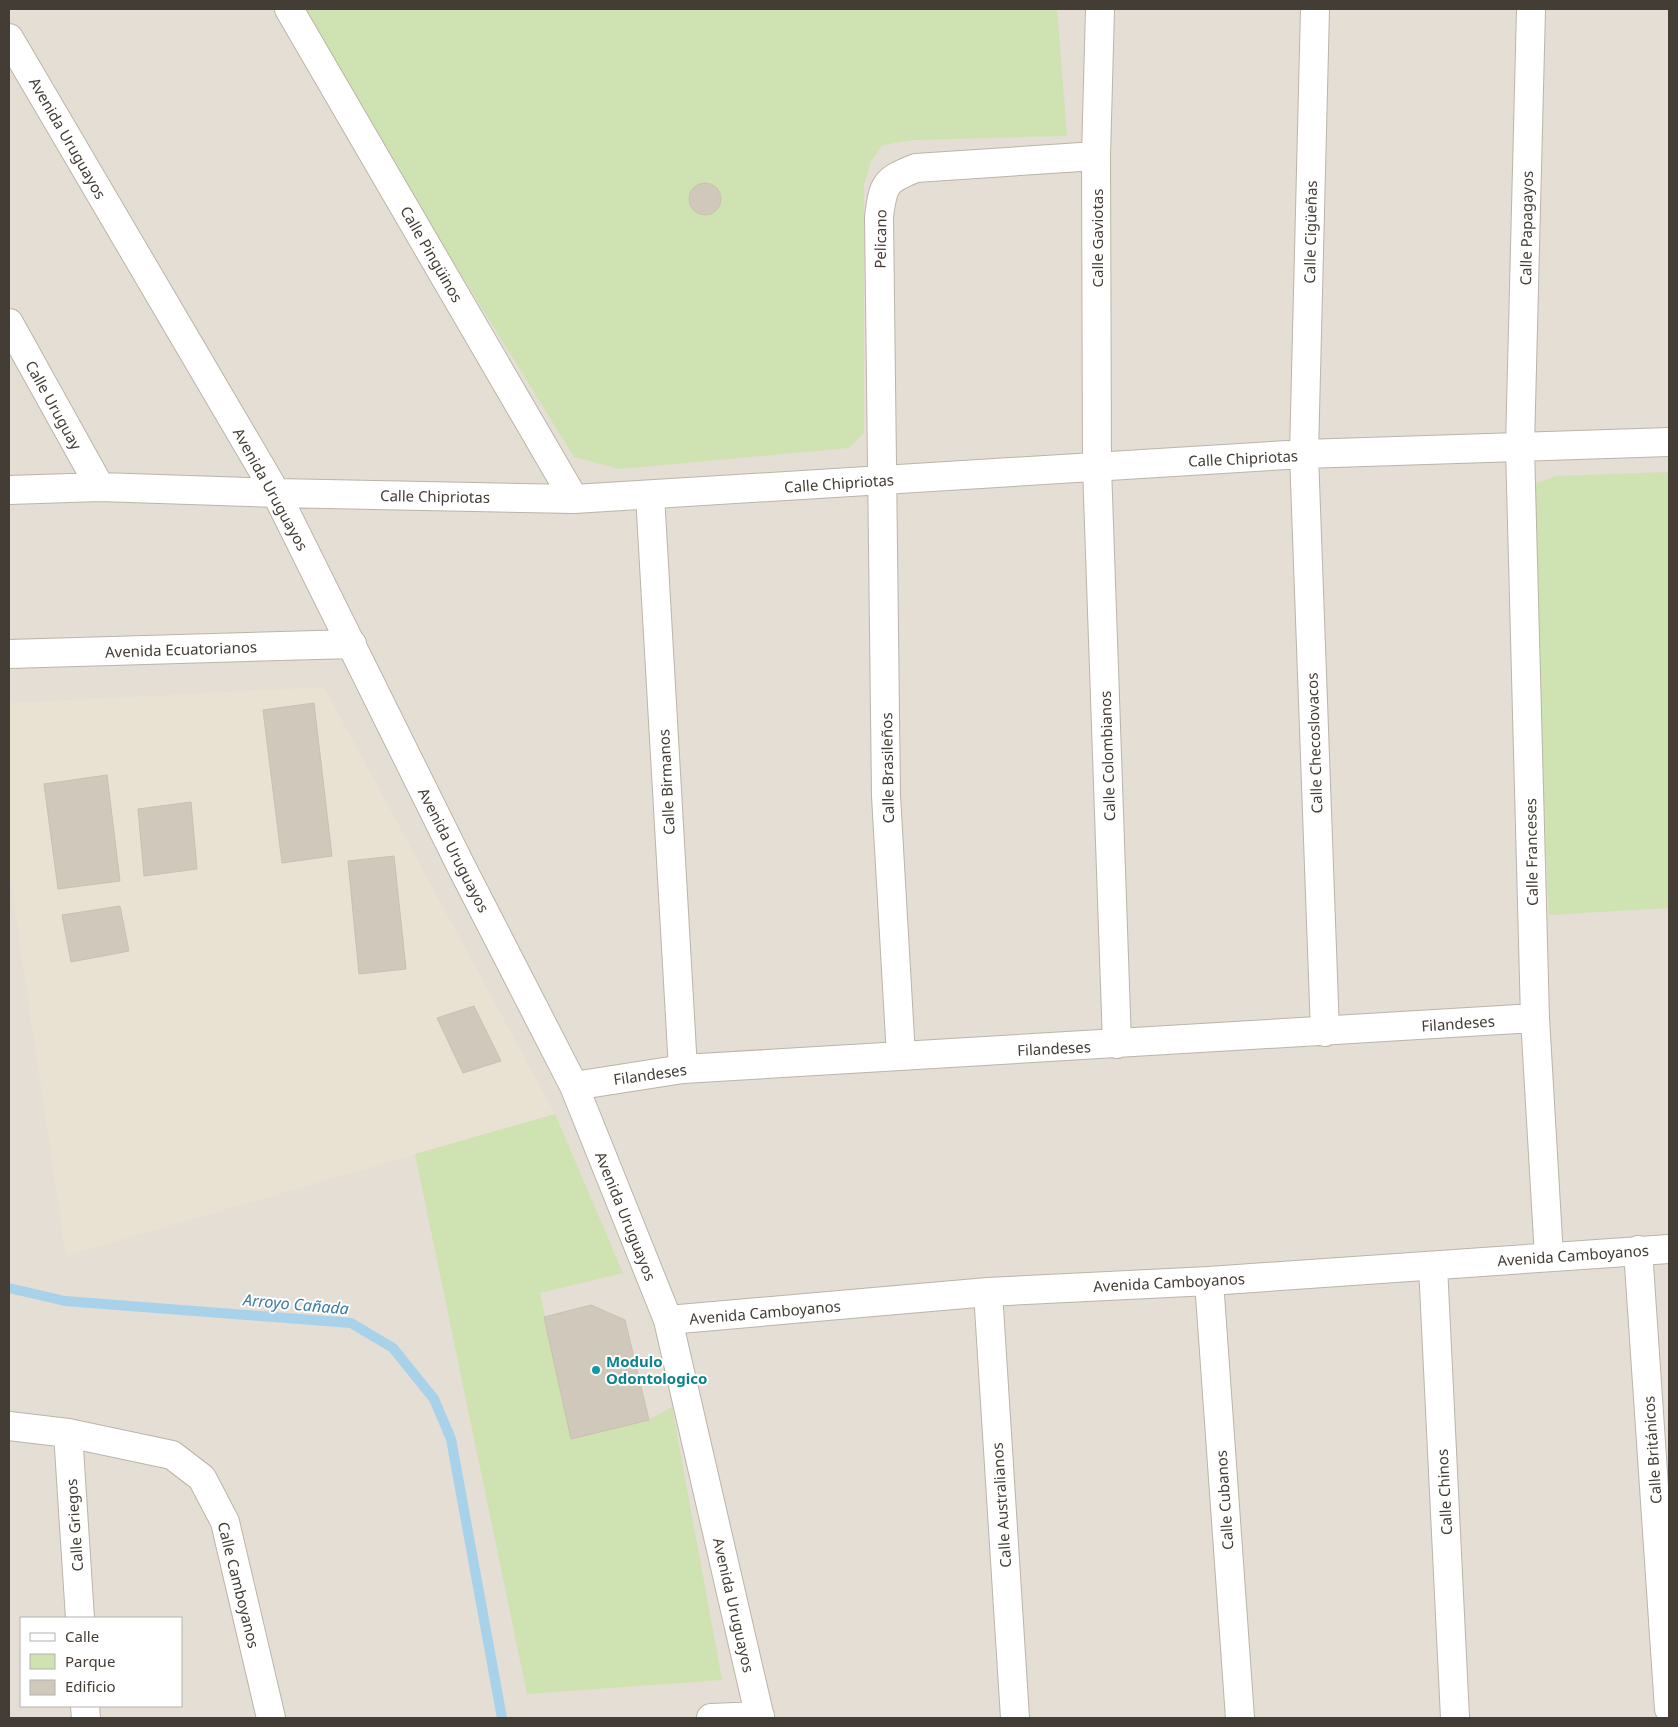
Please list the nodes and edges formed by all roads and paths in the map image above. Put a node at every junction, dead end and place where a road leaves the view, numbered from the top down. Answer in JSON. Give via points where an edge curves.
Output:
{"nodes":[{"id":1,"x":289,"y":9,"type":"edge"},
{"id":2,"x":1100,"y":9,"type":"edge"},
{"id":3,"x":1315,"y":9,"type":"edge"},
{"id":4,"x":1531,"y":9,"type":"edge"},
{"id":5,"x":9,"y":38,"type":"edge"},
{"id":6,"x":1096,"y":156,"type":"junction"},
{"id":7,"x":9,"y":323,"type":"edge"},
{"id":8,"x":1669,"y":442,"type":"edge"},
{"id":9,"x":1520,"y":447,"type":"junction"},
{"id":10,"x":1304,"y":454,"type":"junction"},
{"id":11,"x":1098,"y":467,"type":"junction"},
{"id":12,"x":884,"y":480,"type":"junction"},
{"id":13,"x":100,"y":487,"type":"junction"},
{"id":14,"x":9,"y":490,"type":"edge"},
{"id":15,"x":276,"y":493,"type":"junction"},
{"id":16,"x":650,"y":495,"type":"junction"},
{"id":17,"x":574,"y":499,"type":"junction"},
{"id":18,"x":352,"y":644,"type":"junction"},
{"id":19,"x":9,"y":654,"type":"edge"},
{"id":20,"x":1535,"y":1018,"type":"junction"},
{"id":21,"x":1325,"y":1032,"type":"junction"},
{"id":22,"x":1117,"y":1044,"type":"junction"},
{"id":23,"x":901,"y":1056,"type":"junction"},
{"id":24,"x":682,"y":1069,"type":"junction"},
{"id":25,"x":574,"y":1086,"type":"junction"},
{"id":26,"x":1669,"y":1249,"type":"edge"},
{"id":27,"x":1638,"y":1250,"type":"junction"},
{"id":28,"x":1549,"y":1257,"type":"junction"},
{"id":29,"x":1432,"y":1266,"type":"junction"},
{"id":30,"x":1209,"y":1281,"type":"junction"},
{"id":31,"x":988,"y":1292,"type":"junction"},
{"id":32,"x":668,"y":1320,"type":"junction"},
{"id":33,"x":9,"y":1426,"type":"edge"},
{"id":34,"x":68,"y":1432,"type":"junction"},
{"id":35,"x":80,"y":1617,"type":"edge"},
{"id":36,"x":1669,"y":1709,"type":"edge"},
{"id":37,"x":760,"y":1717,"type":"edge"},
{"id":38,"x":270,"y":1718,"type":"edge"},
{"id":39,"x":711,"y":1718,"type":"edge"},
{"id":40,"x":1015,"y":1718,"type":"edge"},
{"id":41,"x":1240,"y":1718,"type":"edge"},
{"id":42,"x":1455,"y":1718,"type":"edge"}],
"edges":[{"from":1,"to":17,"type":"street","name":"Calle Pingüinos"},
{"from":2,"to":6,"type":"street","name":"Calle Gaviotas"},
{"from":3,"to":10,"type":"street","name":"Calle Cigüeñas"},
{"from":4,"to":9,"type":"street","name":"Calle Papagayos"},
{"from":5,"to":15,"type":"street","name":"Avenida Uruguayos"},
{"from":6,"to":11,"type":"street","name":"Calle Gaviotas"},
{"from":6,"to":12,"type":"street","name":"Pelicano","via":[[916,168],[895,176],[882,192],[879,217]]},
{"from":7,"to":13,"type":"street","name":"Calle Uruguay"},
{"from":8,"to":9,"type":"street","name":"Calle Chipriotas"},
{"from":9,"to":10,"type":"street","name":"Calle Chipriotas"},
{"from":9,"to":20,"type":"street","name":"Calle Franceses"},
{"from":10,"to":11,"type":"street","name":"Calle Chipriotas"},
{"from":10,"to":21,"type":"street","name":"Calle Checoslovacos"},
{"from":11,"to":12,"type":"street","name":"Calle Chipriotas"},
{"from":11,"to":22,"type":"street","name":"Calle Colombianos"},
{"from":12,"to":16,"type":"street","name":"Calle Chipriotas"},
{"from":12,"to":23,"type":"street","name":"Calle Brasileños","via":[[886,796]]},
{"from":13,"to":14,"type":"street","name":"Calle Chipriotas"},
{"from":13,"to":15,"type":"street","name":"Calle Chipriotas"},
{"from":15,"to":17,"type":"street","name":"Calle Chipriotas"},
{"from":15,"to":18,"type":"street","name":"Avenida Uruguayos"},
{"from":16,"to":17,"type":"street","name":"Calle Chipriotas"},
{"from":16,"to":24,"type":"street","name":"Calle Birmanos"},
{"from":18,"to":19,"type":"street","name":"Avenida Ecuatorianos"},
{"from":18,"to":25,"type":"street","name":"Avenida Uruguayos"},
{"from":20,"to":21,"type":"street","name":"Filandeses"},
{"from":20,"to":28,"type":"street","name":"Calle Franceses"},
{"from":21,"to":22,"type":"street","name":"Filandeses"},
{"from":22,"to":23,"type":"street","name":"Filandeses"},
{"from":23,"to":24,"type":"street","name":"Filandeses"},
{"from":24,"to":25,"type":"street","name":"Filandeses"},
{"from":25,"to":32,"type":"street","name":"Avenida Uruguayos"},
{"from":26,"to":27,"type":"street","name":"Avenida Camboyanos"},
{"from":27,"to":28,"type":"street","name":"Avenida Camboyanos"},
{"from":27,"to":36,"type":"street","name":"Calle Británicos"},
{"from":28,"to":29,"type":"street","name":"Avenida Camboyanos"},
{"from":29,"to":30,"type":"street","name":"Avenida Camboyanos"},
{"from":29,"to":42,"type":"street","name":"Calle Chinos"},
{"from":30,"to":31,"type":"street","name":"Avenida Camboyanos"},
{"from":30,"to":41,"type":"street","name":"Calle Cubanos"},
{"from":31,"to":32,"type":"street","name":"Avenida Camboyanos"},
{"from":31,"to":40,"type":"street","name":"Calle Australianos"},
{"from":32,"to":37,"type":"street","name":"Avenida Uruguayos"},
{"from":33,"to":34,"type":"street","name":"Calle Camboyanos"},
{"from":34,"to":35,"type":"street","name":"Calle Griegos"},
{"from":34,"to":38,"type":"street","name":"Calle Camboyanos","via":[[172,1455],[202,1478],[225,1522]]},
{"from":37,"to":39,"type":"street"}]}
